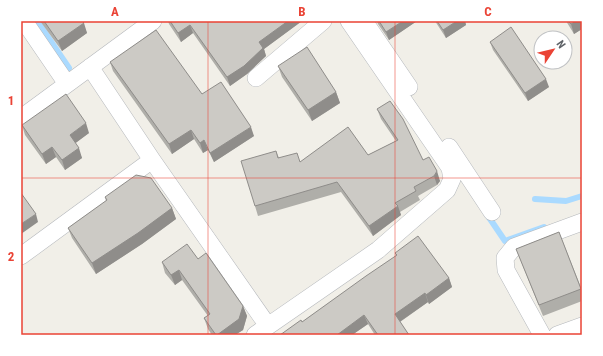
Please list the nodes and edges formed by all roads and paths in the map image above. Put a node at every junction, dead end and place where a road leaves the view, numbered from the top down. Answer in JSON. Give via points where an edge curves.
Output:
{"nodes":[{"id":1,"x":24,"y":21,"type":"edge"},
{"id":2,"x":153,"y":21,"type":"edge"},
{"id":3,"x":323,"y":21,"type":"edge"},
{"id":4,"x":349,"y":21,"type":"edge"},
{"id":5,"x":364,"y":21,"type":"edge"},
{"id":6,"x":90,"y":67,"type":"junction"},
{"id":7,"x":256,"y":78,"type":"dead end"},
{"id":8,"x":67,"y":84,"type":"junction"},
{"id":9,"x":21,"y":118,"type":"edge"},
{"id":10,"x":152,"y":160,"type":"junction"},
{"id":11,"x":492,"y":212,"type":"dead end"},
{"id":12,"x":582,"y":222,"type":"edge"},
{"id":13,"x":21,"y":256,"type":"edge"},
{"id":14,"x":582,"y":326,"type":"edge"},
{"id":15,"x":262,"y":330,"type":"edge"},
{"id":16,"x":542,"y":335,"type":"edge"},
{"id":17,"x":557,"y":335,"type":"edge"}],
"edges":[{"from":1,"to":8,"type":"street"},
{"from":2,"to":6,"type":"street"},
{"from":3,"to":7,"type":"street"},
{"from":4,"to":15,"type":"street","via":[[450,168],[452,179],[447,190],[378,250]]},
{"from":5,"to":11,"type":"street"},
{"from":6,"to":8,"type":"street"},
{"from":6,"to":10,"type":"street"},
{"from":8,"to":9,"type":"street"},
{"from":10,"to":13,"type":"street"},
{"from":10,"to":15,"type":"street"},
{"from":12,"to":16,"type":"street","via":[[514,247],[505,258],[506,270]]},
{"from":14,"to":17,"type":"street"}]}
